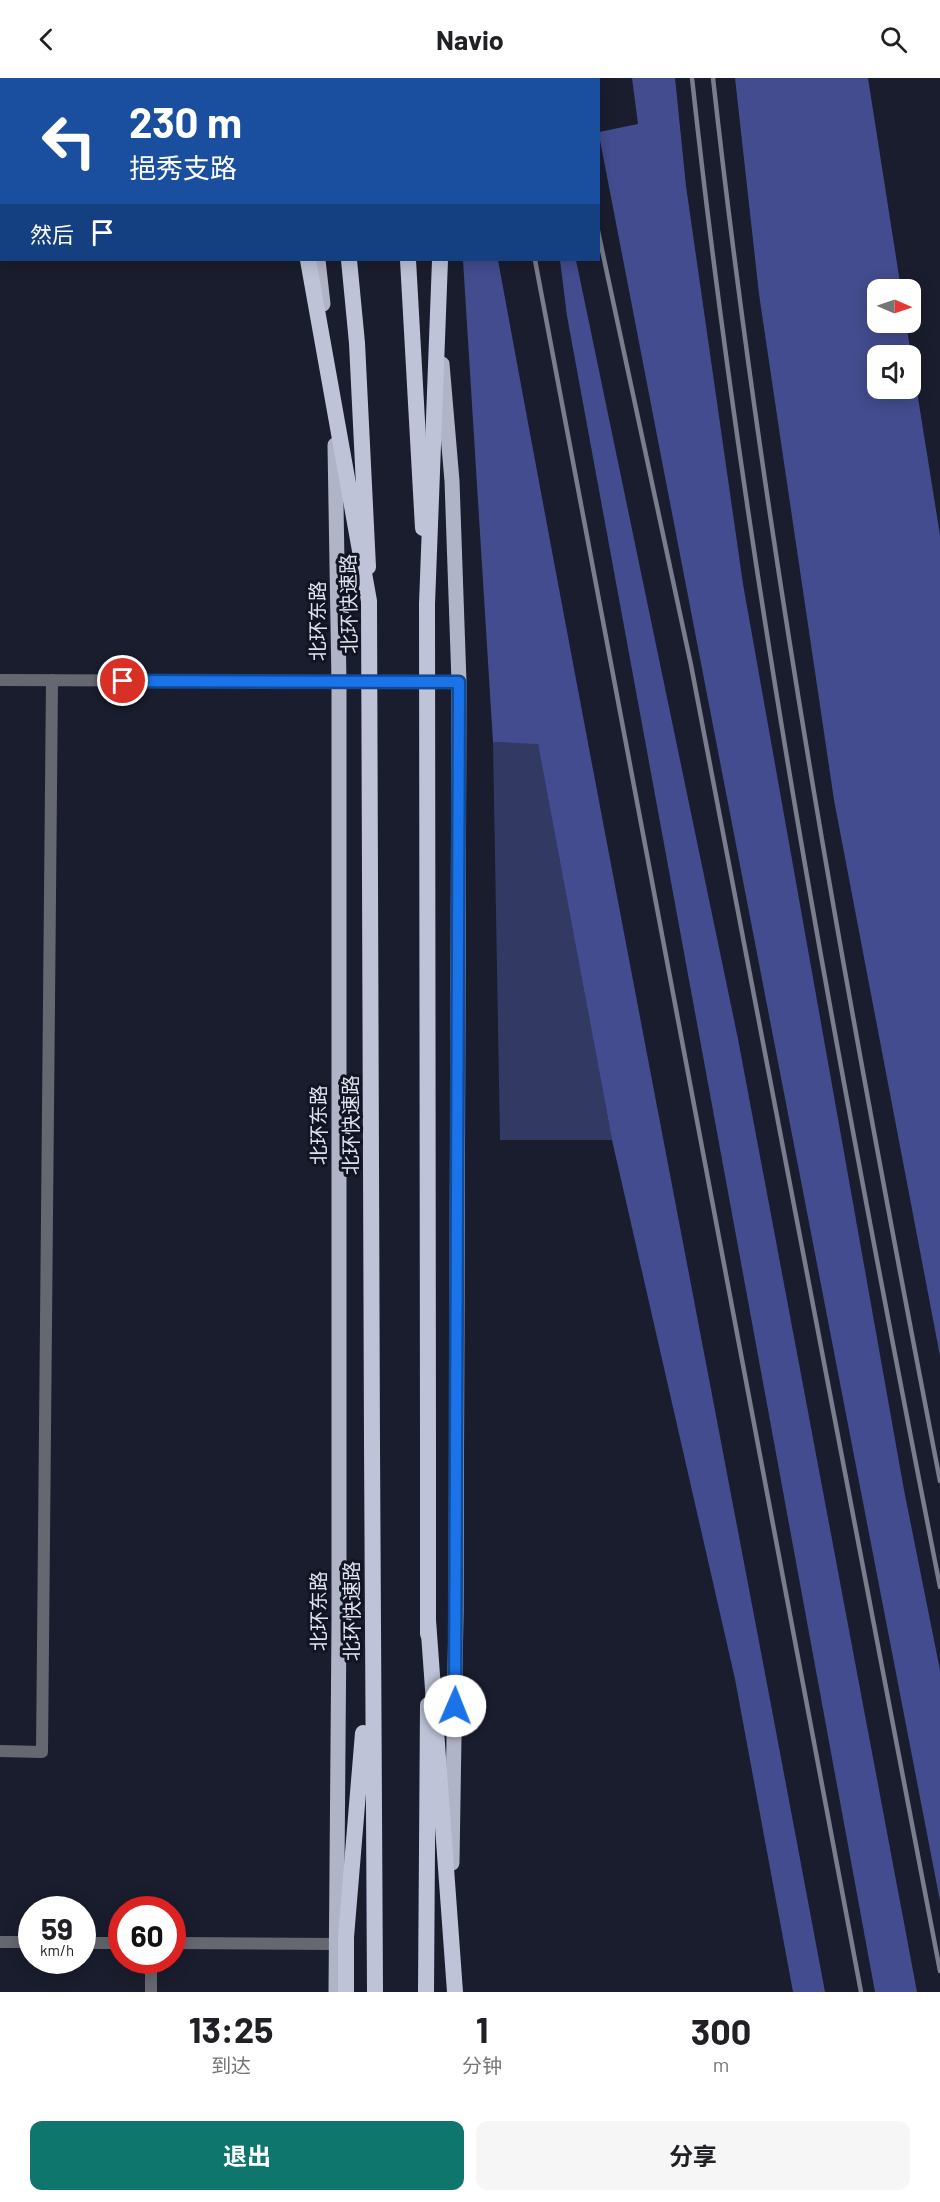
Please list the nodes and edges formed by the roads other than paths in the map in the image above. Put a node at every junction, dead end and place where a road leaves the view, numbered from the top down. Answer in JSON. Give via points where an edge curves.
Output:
{"nodes":[{"id":1,"x":308,"y":261,"type":"edge"},
{"id":2,"x":318,"y":261,"type":"edge"},
{"id":3,"x":349,"y":261,"type":"edge"},
{"id":4,"x":408,"y":261,"type":"edge"},
{"id":5,"x":433,"y":261,"type":"edge"},
{"id":6,"x":440,"y":261,"type":"edge"},
{"id":7,"x":369,"y":601,"type":"junction"},
{"id":8,"x":427,"y":604,"type":"junction"},
{"id":9,"x":0,"y":680,"type":"edge"},
{"id":10,"x":52,"y":680,"type":"junction"},
{"id":11,"x":459,"y":682,"type":"junction"},
{"id":12,"x":339,"y":683,"type":"junction"},
{"id":13,"x":428,"y":1620,"type":"junction"},
{"id":14,"x":372,"y":1633,"type":"junction"},
{"id":15,"x":0,"y":1751,"type":"edge"},
{"id":16,"x":0,"y":1942,"type":"edge"},
{"id":17,"x":18,"y":1942,"type":"edge"},
{"id":18,"x":186,"y":1943,"type":"edge"},
{"id":19,"x":337,"y":1944,"type":"junction"},
{"id":20,"x":151,"y":1974,"type":"edge"},
{"id":21,"x":151,"y":1992,"type":"edge"},
{"id":22,"x":336,"y":1992,"type":"edge"},
{"id":23,"x":346,"y":1992,"type":"edge"},
{"id":24,"x":375,"y":1992,"type":"edge"},
{"id":25,"x":426,"y":1992,"type":"edge"},
{"id":26,"x":450,"y":1992,"type":"edge"},
{"id":27,"x":455,"y":1992,"type":"edge"}],
"edges":[{"from":1,"to":7,"type":"highway","bridge":true},
{"from":2,"to":12,"type":"main road","name":"北环东路","via":[[332,376]]},
{"from":3,"to":7,"type":"highway","name":"北环快速路","bridge":true,"via":[[365,473]]},
{"from":4,"to":8,"type":"highway","bridge":true},
{"from":5,"to":11,"type":"main road","via":[[452,482]]},
{"from":6,"to":8,"type":"highway","bridge":true},
{"from":7,"to":14,"type":"highway","name":"北环快速路","bridge":true},
{"from":8,"to":13,"type":"highway","bridge":true},
{"from":9,"to":10,"type":"street"},
{"from":10,"to":12,"type":"street"},
{"from":10,"to":15,"type":"street","via":[[42,1752]]},
{"from":11,"to":12,"type":"street"},
{"from":11,"to":26,"type":"main road","via":[[456,1611]]},
{"from":12,"to":19,"type":"main road","name":"北环东路"},
{"from":13,"to":25,"type":"highway","bridge":true},
{"from":13,"to":27,"type":"highway","bridge":true},
{"from":14,"to":23,"type":"highway","via":[[346,1936]]},
{"from":14,"to":24,"type":"highway","name":"北环快速路"},
{"from":16,"to":17,"type":"street"},
{"from":18,"to":19,"type":"street"},
{"from":19,"to":22,"type":"main road","name":"北环东路"},
{"from":20,"to":21,"type":"street"}]}
